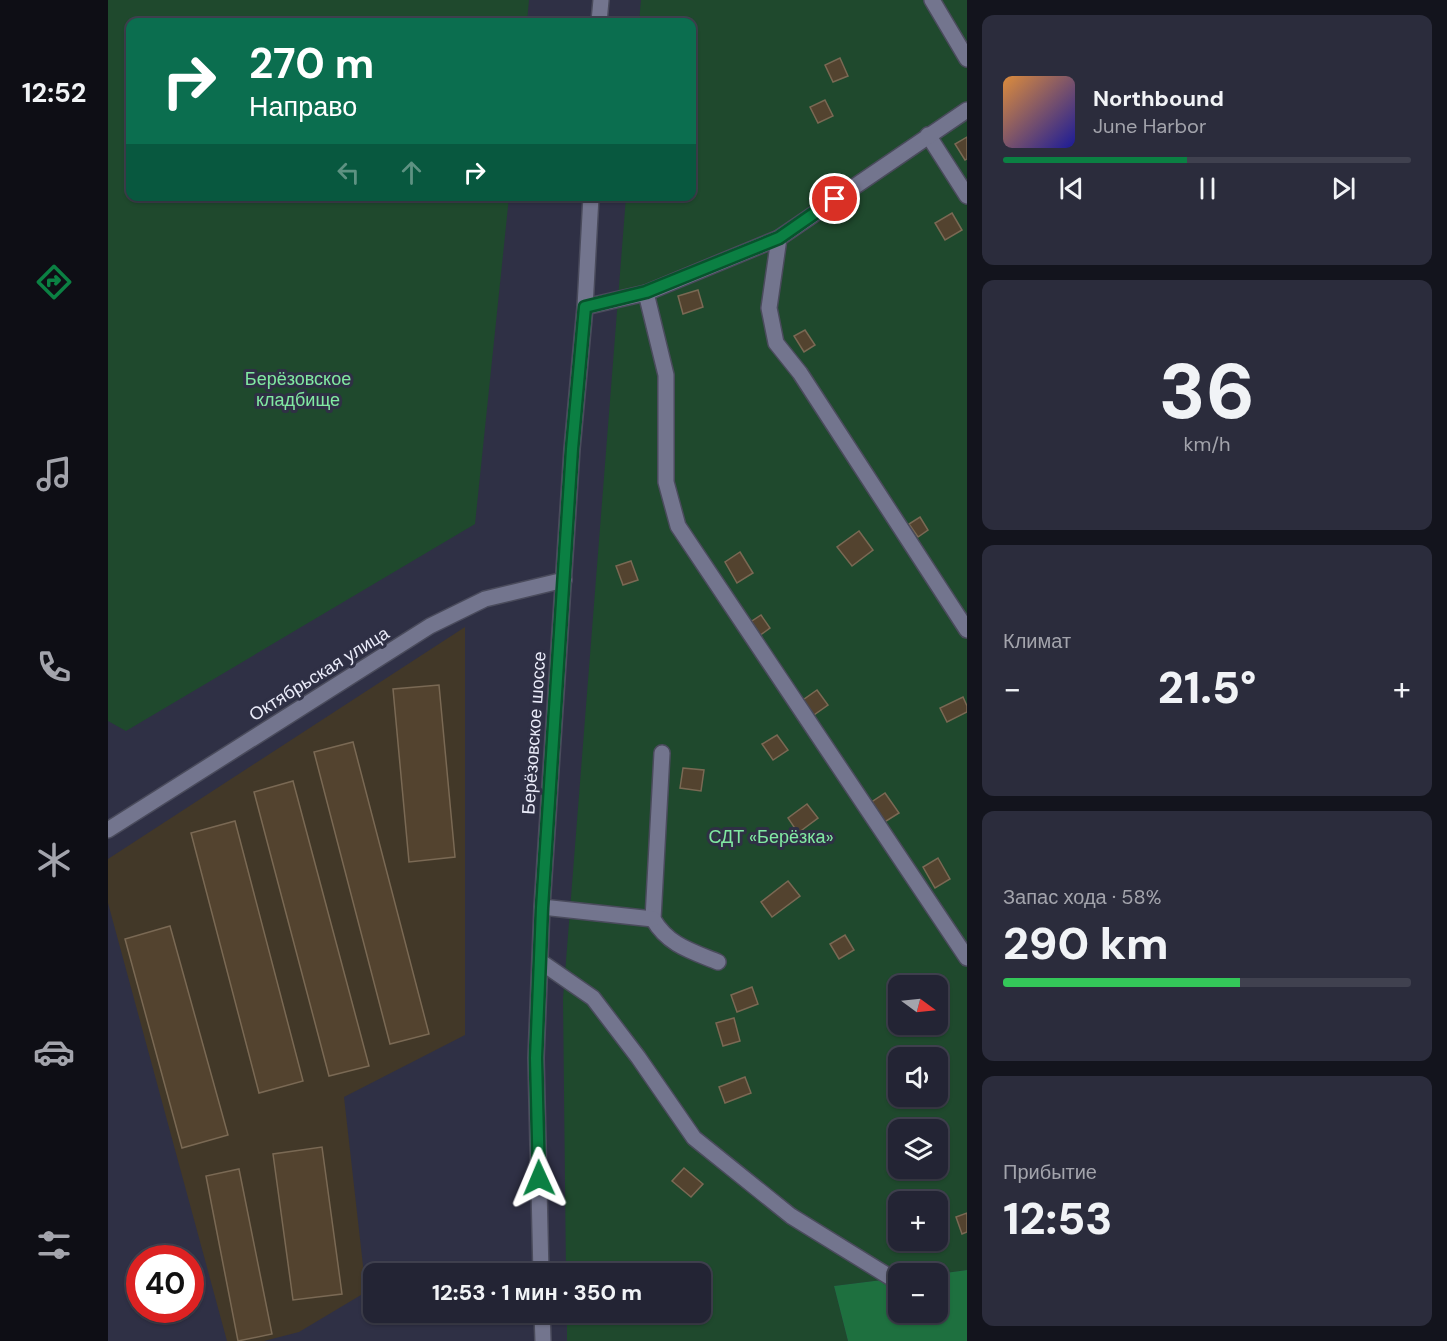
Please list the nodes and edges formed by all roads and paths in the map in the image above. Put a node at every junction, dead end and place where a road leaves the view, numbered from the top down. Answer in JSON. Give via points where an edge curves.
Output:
{"nodes":[{"id":1,"x":600,"y":0,"type":"edge"},
{"id":2,"x":932,"y":0,"type":"edge"},
{"id":3,"x":599,"y":18,"type":"edge"},
{"id":4,"x":967,"y":59,"type":"edge"},
{"id":5,"x":967,"y":110,"type":"edge"},
{"id":6,"x":928,"y":135,"type":"junction"},
{"id":7,"x":967,"y":196,"type":"edge"},
{"id":8,"x":591,"y":201,"type":"edge"},
{"id":9,"x":779,"y":238,"type":"junction"},
{"id":10,"x":646,"y":292,"type":"junction"},
{"id":11,"x":585,"y":307,"type":"junction"},
{"id":12,"x":564,"y":580,"type":"junction"},
{"id":13,"x":967,"y":630,"type":"edge"},
{"id":14,"x":662,"y":753,"type":"dead end"},
{"id":15,"x":108,"y":830,"type":"edge"},
{"id":16,"x":542,"y":908,"type":"junction"},
{"id":17,"x":652,"y":919,"type":"junction"},
{"id":18,"x":967,"y":958,"type":"edge"},
{"id":19,"x":541,"y":962,"type":"junction"},
{"id":20,"x":718,"y":962,"type":"dead end"},
{"id":21,"x":541,"y":1263,"type":"edge"},
{"id":22,"x":888,"y":1276,"type":"edge"},
{"id":23,"x":542,"y":1323,"type":"edge"},
{"id":24,"x":543,"y":1341,"type":"edge"}],
"edges":[{"from":1,"to":3,"type":"street"},
{"from":2,"to":4,"type":"street"},
{"from":5,"to":6,"type":"street"},
{"from":6,"to":7,"type":"street"},
{"from":6,"to":9,"type":"street"},
{"from":8,"to":11,"type":"street","name":"Берёзовское шоссе"},
{"from":9,"to":10,"type":"street"},
{"from":9,"to":13,"type":"street","via":[[769,308],[776,343],[800,373]]},
{"from":10,"to":11,"type":"street"},
{"from":10,"to":18,"type":"street","via":[[666,375],[666,482],[678,526]]},
{"from":11,"to":12,"type":"street","name":"Берёзовское шоссе"},
{"from":12,"to":15,"type":"street","name":"Октябрьская улица","via":[[484,599],[430,626]]},
{"from":12,"to":16,"type":"street","name":"Берёзовское шоссе"},
{"from":14,"to":17,"type":"street"},
{"from":16,"to":17,"type":"street"},
{"from":16,"to":19,"type":"street","name":"Берёзовское шоссе"},
{"from":17,"to":20,"type":"street","via":[[660,932],[678,945]]},
{"from":19,"to":21,"type":"street","name":"Берёзовское шоссе","via":[[536,1058]]},
{"from":19,"to":22,"type":"street","via":[[593,998],[694,1138],[791,1216]]},
{"from":23,"to":24,"type":"street"}]}
